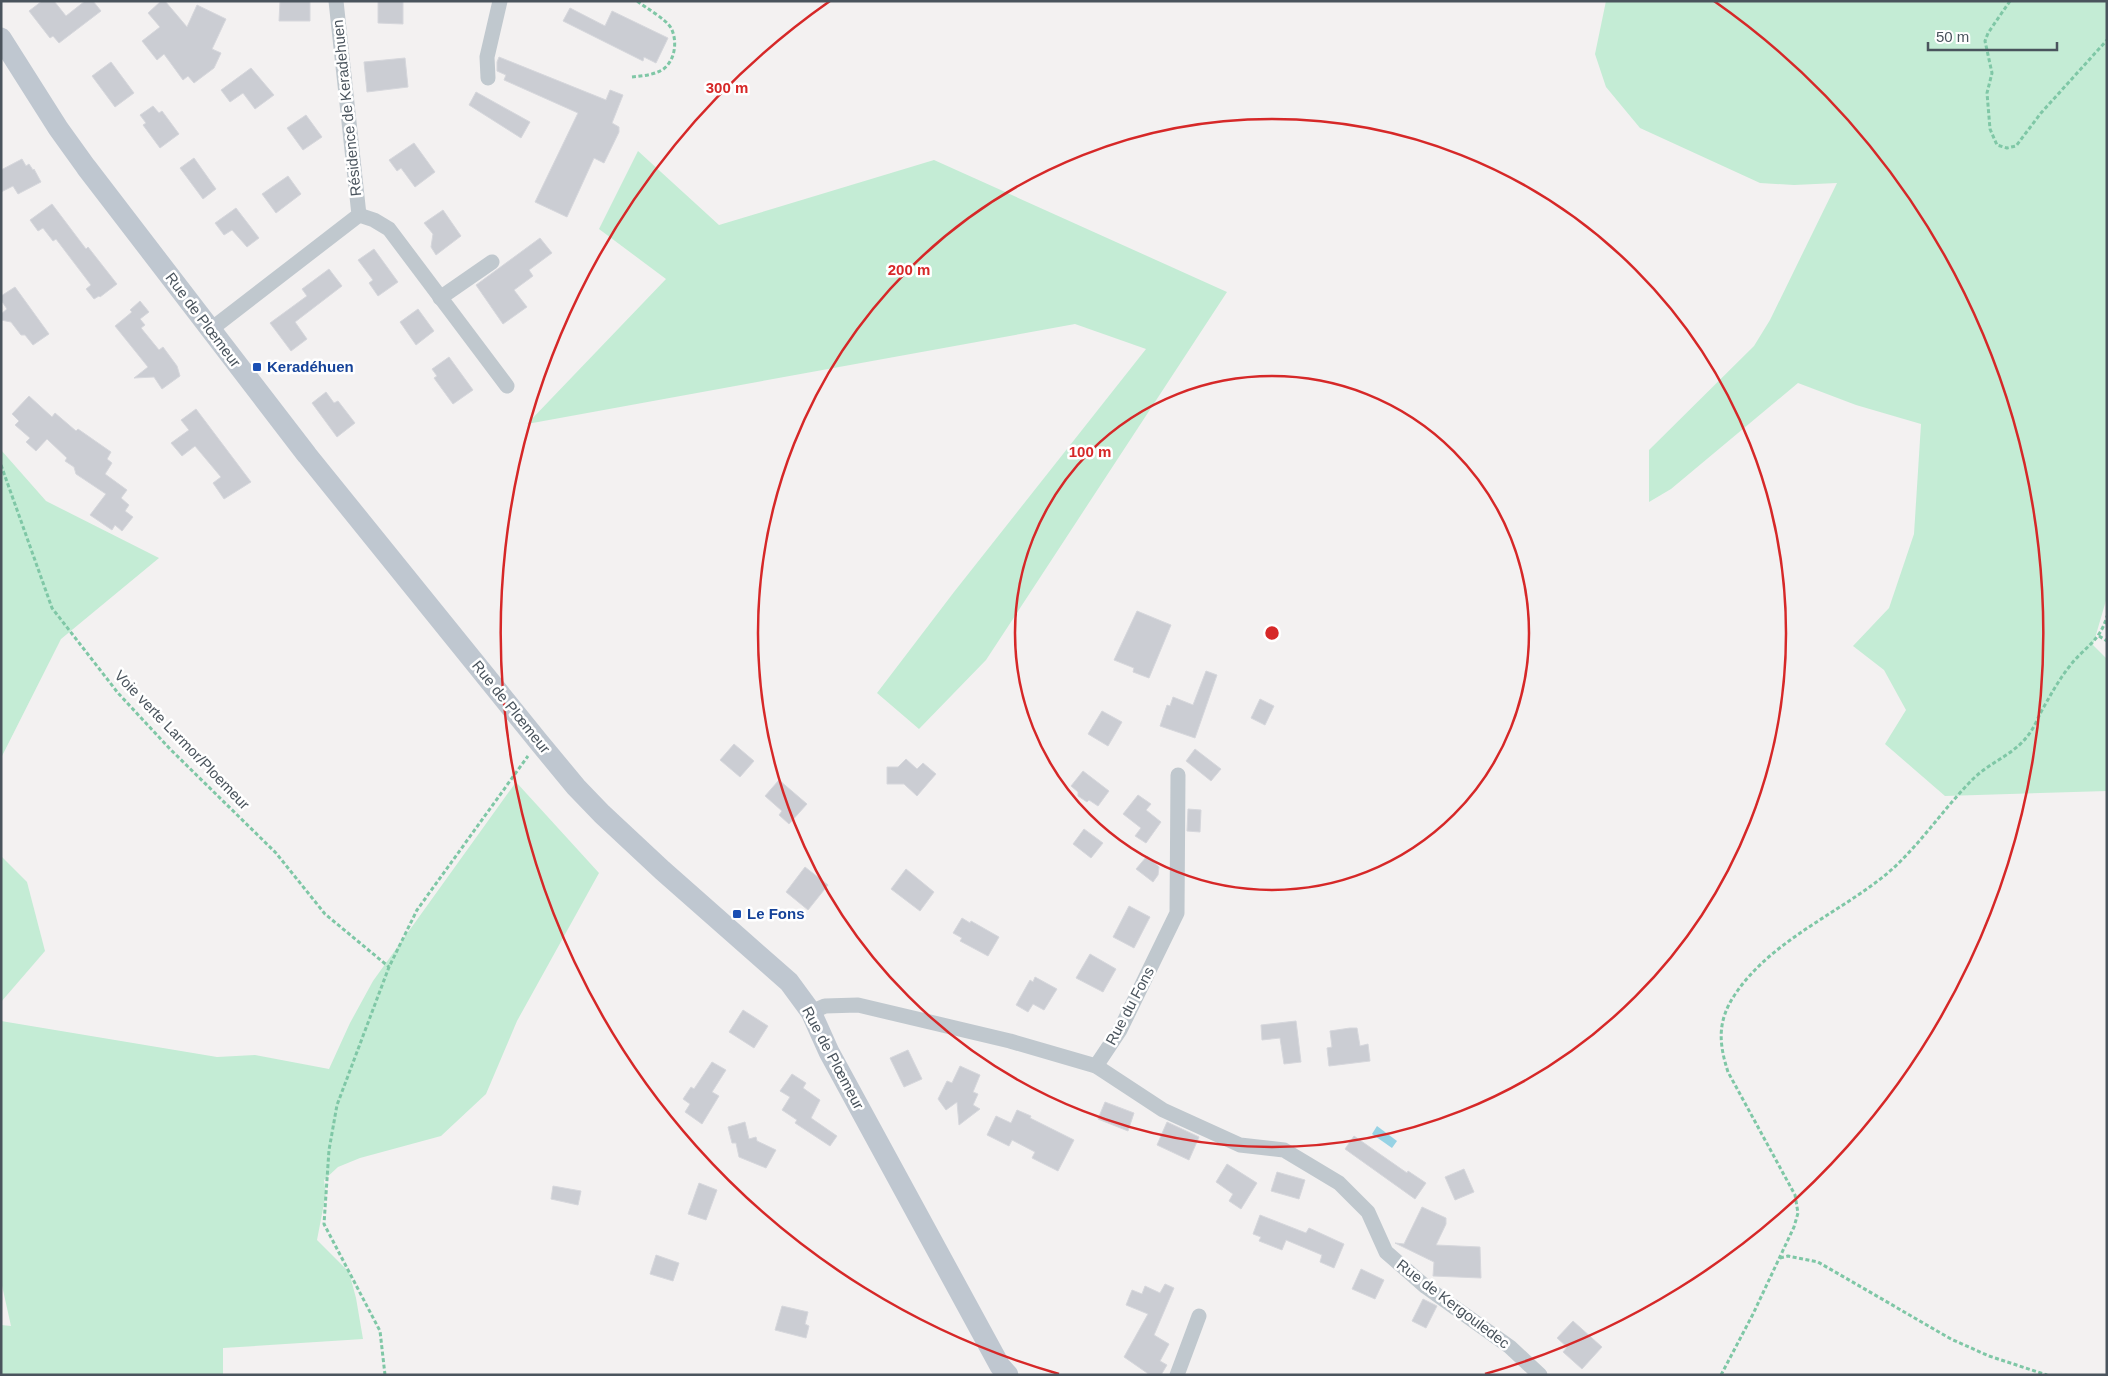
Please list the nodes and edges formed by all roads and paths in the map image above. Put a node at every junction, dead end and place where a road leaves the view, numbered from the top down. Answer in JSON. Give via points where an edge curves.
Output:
{"nodes":[{"id":1,"x":336,"y":1,"type":"edge"},
{"id":2,"x":500,"y":1,"type":"edge"},
{"id":3,"x":638,"y":1,"type":"edge"},
{"id":4,"x":2010,"y":1,"type":"edge"},
{"id":5,"x":1,"y":38,"type":"edge"},
{"id":6,"x":2107,"y":40,"type":"edge"},
{"id":7,"x":632,"y":77,"type":"dead end"},
{"id":8,"x":488,"y":78,"type":"dead end"},
{"id":9,"x":359,"y":215,"type":"junction"},
{"id":10,"x":492,"y":262,"type":"dead end"},
{"id":11,"x":440,"y":298,"type":"junction"},
{"id":12,"x":210,"y":330,"type":"junction"},
{"id":13,"x":507,"y":386,"type":"dead end"},
{"id":14,"x":1,"y":465,"type":"edge"},
{"id":15,"x":2107,"y":616,"type":"edge"},
{"id":16,"x":2099,"y":636,"type":"junction"},
{"id":17,"x":2107,"y":641,"type":"edge"},
{"id":18,"x":538,"y":741,"type":"junction"},
{"id":19,"x":1178,"y":775,"type":"dead end"},
{"id":20,"x":389,"y":967,"type":"junction"},
{"id":21,"x":811,"y":1012,"type":"junction"},
{"id":22,"x":1096,"y":1066,"type":"junction"},
{"id":23,"x":1780,"y":1258,"type":"junction"},
{"id":24,"x":1199,"y":1316,"type":"dead end"},
{"id":25,"x":385,"y":1375,"type":"edge"},
{"id":26,"x":1008,"y":1375,"type":"edge"},
{"id":27,"x":1177,"y":1375,"type":"edge"},
{"id":28,"x":1540,"y":1375,"type":"edge"},
{"id":29,"x":1721,"y":1375,"type":"edge"},
{"id":30,"x":2047,"y":1375,"type":"edge"}],
"edges":[{"from":1,"to":9,"type":"street","name":"Résidence de Keradehuen"},
{"from":2,"to":8,"type":"street","via":[[487,57]]},
{"from":3,"to":7,"type":"path","via":[[670,26],[675,39],[673,56],[663,69]]},
{"from":4,"to":6,"type":"path","via":[[1985,41],[1992,73],[1987,93],[1990,129],[1998,145],[2016,146],[2040,113]]},
{"from":5,"to":12,"type":"main road","name":"Rue de Plœmeur","via":[[86,167]]},
{"from":9,"to":11,"type":"street","name":"Résidence de Keradehuen","via":[[389,230]]},
{"from":9,"to":12,"type":"street","name":"Résidence de Keradehuen"},
{"from":10,"to":11,"type":"street"},
{"from":11,"to":13,"type":"street","name":"Résidence de Keradehuen"},
{"from":12,"to":18,"type":"main road","name":"Rue de Plœmeur","via":[[339,496]]},
{"from":14,"to":20,"type":"path","name":"Voie verte Larmor/Ploemeur","via":[[52,608],[118,693],[170,749],[276,853],[325,914]]},
{"from":15,"to":16,"type":"path"},
{"from":16,"to":17,"type":"path"},
{"from":16,"to":23,"type":"path","via":[[2058,682],[2028,736],[2017,748],[1972,780],[1891,870],[1797,936],[1754,972],[1726,1010],[1721,1050],[1728,1072],[1795,1195],[1798,1213]]},
{"from":18,"to":20,"type":"path","via":[[418,910]]},
{"from":18,"to":21,"type":"main road","name":"Rue de Plœmeur","via":[[602,814],[789,982]]},
{"from":19,"to":22,"type":"street","name":"Rue du Fons","via":[[1177,913],[1120,1030]]},
{"from":20,"to":25,"type":"path","via":[[337,1105],[329,1150],[324,1224],[380,1332]]},
{"from":21,"to":22,"type":"street","via":[[825,1006],[858,1006],[1010,1041]]},
{"from":21,"to":26,"type":"main road","name":"Rue de Plœmeur","via":[[829,1052]]},
{"from":22,"to":28,"type":"street","name":"Rue de Kergouledec","via":[[1163,1110],[1240,1145],[1284,1150],[1339,1184],[1368,1212],[1386,1252],[1426,1287],[1510,1347]]},
{"from":23,"to":29,"type":"path"},
{"from":23,"to":30,"type":"path","via":[[1788,1256],[1818,1262],[1951,1339],[1989,1356]]},
{"from":24,"to":27,"type":"street"}]}
